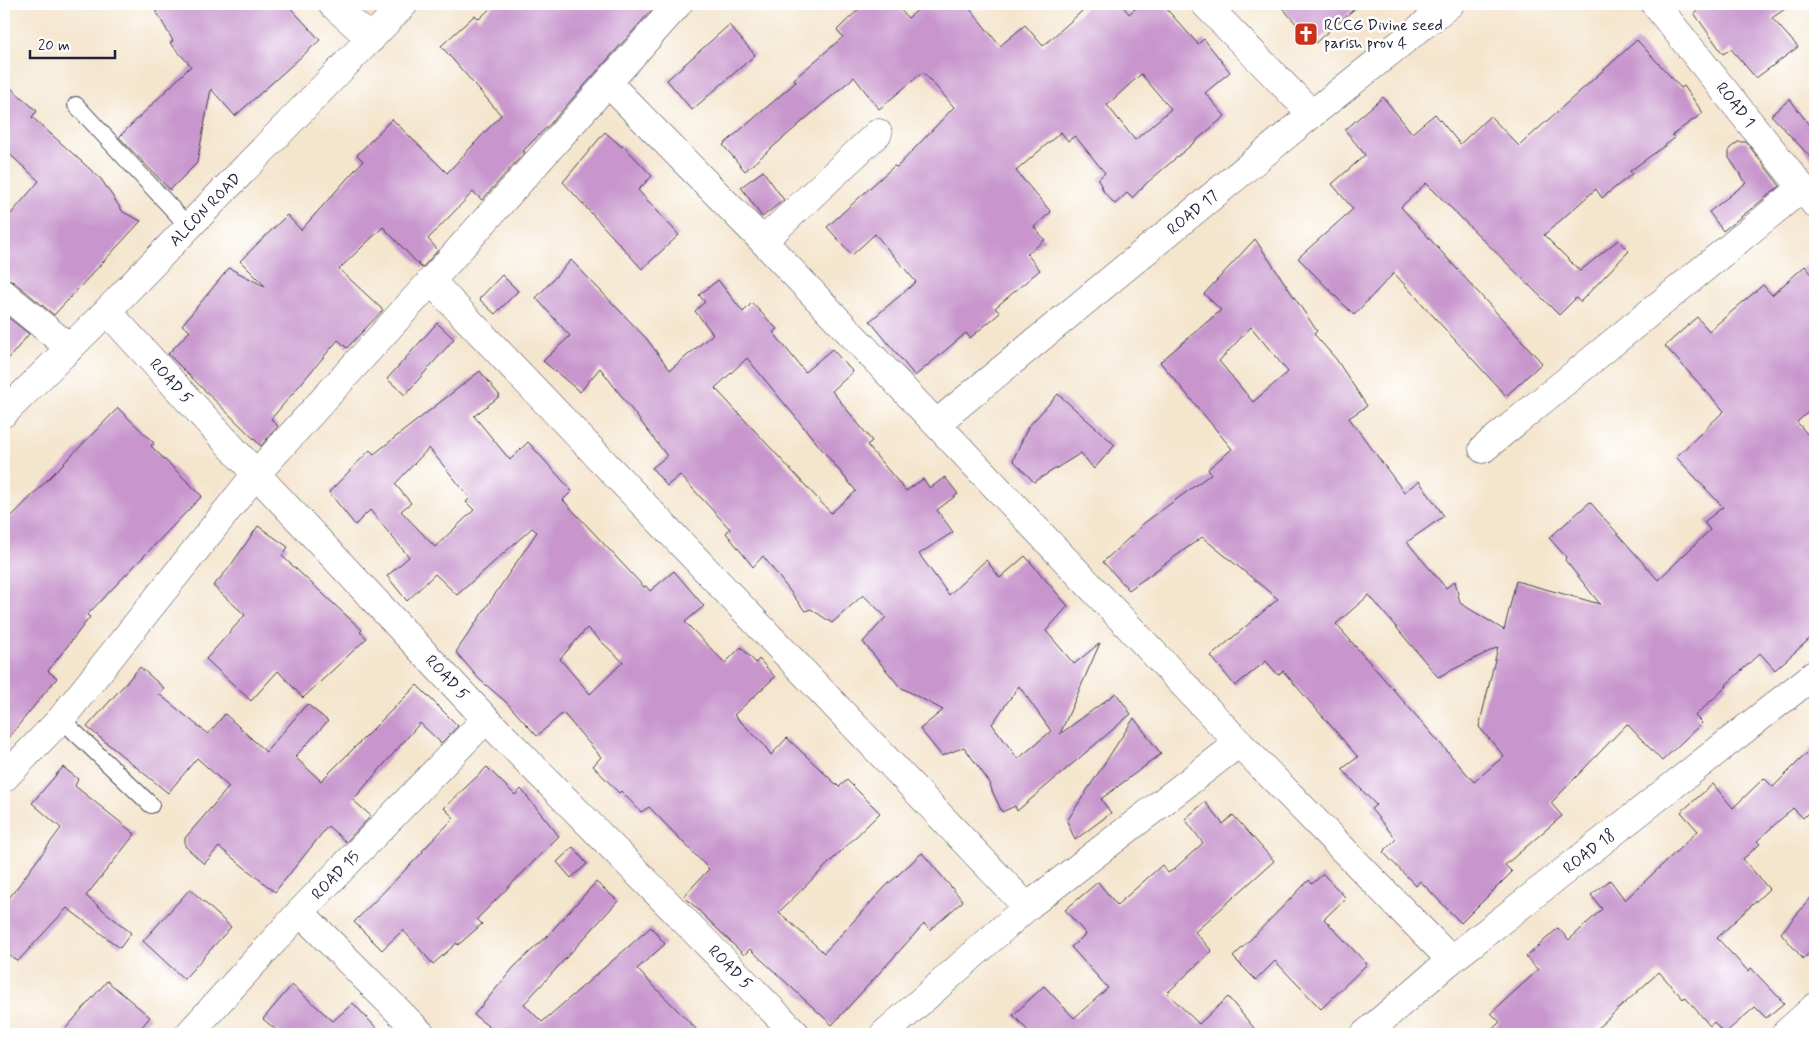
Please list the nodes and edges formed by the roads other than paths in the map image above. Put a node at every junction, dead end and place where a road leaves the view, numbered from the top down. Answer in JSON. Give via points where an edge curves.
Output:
{"nodes":[{"id":1,"x":332,"y":4,"type":"edge"},
{"id":2,"x":404,"y":4,"type":"edge"},
{"id":3,"x":678,"y":4,"type":"edge"},
{"id":4,"x":1205,"y":4,"type":"edge"},
{"id":5,"x":1450,"y":4,"type":"edge"},
{"id":6,"x":1655,"y":4,"type":"edge"},
{"id":7,"x":371,"y":39,"type":"junction"},
{"id":8,"x":608,"y":83,"type":"junction"},
{"id":9,"x":76,"y":105,"type":"dead end"},
{"id":10,"x":1312,"y":114,"type":"junction"},
{"id":11,"x":878,"y":133,"type":"dead end"},
{"id":12,"x":1809,"y":196,"type":"edge"},
{"id":13,"x":189,"y":227,"type":"junction"},
{"id":14,"x":762,"y":241,"type":"junction"},
{"id":15,"x":431,"y":281,"type":"junction"},
{"id":16,"x":4,"y":294,"type":"edge"},
{"id":17,"x":107,"y":311,"type":"junction"},
{"id":18,"x":70,"y":348,"type":"junction"},
{"id":19,"x":4,"y":413,"type":"edge"},
{"id":20,"x":937,"y":424,"type":"junction"},
{"id":21,"x":1483,"y":449,"type":"dead end"},
{"id":22,"x":256,"y":474,"type":"junction"},
{"id":23,"x":1815,"y":674,"type":"edge"},
{"id":24,"x":61,"y":719,"type":"junction"},
{"id":25,"x":486,"y":719,"type":"junction"},
{"id":26,"x":1239,"y":742,"type":"junction"},
{"id":27,"x":4,"y":778,"type":"edge"},
{"id":28,"x":151,"y":805,"type":"dead end"},
{"id":29,"x":1027,"y":907,"type":"junction"},
{"id":30,"x":300,"y":912,"type":"junction"},
{"id":31,"x":1451,"y":960,"type":"junction"},
{"id":32,"x":189,"y":1034,"type":"edge"},
{"id":33,"x":421,"y":1034,"type":"edge"},
{"id":34,"x":796,"y":1034,"type":"edge"},
{"id":35,"x":884,"y":1034,"type":"edge"},
{"id":36,"x":1365,"y":1034,"type":"edge"}],
"edges":[{"from":1,"to":7,"type":"street"},
{"from":2,"to":7,"type":"street","name":"ALCON ROAD"},
{"from":3,"to":8,"type":"street"},
{"from":4,"to":10,"type":"street"},
{"from":5,"to":10,"type":"street","name":"ROAD 17"},
{"from":6,"to":12,"type":"street","name":"ROAD 1"},
{"from":7,"to":13,"type":"street","name":"ALCON ROAD"},
{"from":8,"to":14,"type":"street"},
{"from":8,"to":15,"type":"street"},
{"from":9,"to":13,"type":"lane"},
{"from":10,"to":20,"type":"street","name":"ROAD 17"},
{"from":11,"to":14,"type":"street"},
{"from":12,"to":21,"type":"street"},
{"from":13,"to":17,"type":"street","name":"ALCON ROAD"},
{"from":14,"to":20,"type":"street"},
{"from":15,"to":22,"type":"street"},
{"from":15,"to":29,"type":"street"},
{"from":16,"to":18,"type":"street"},
{"from":17,"to":18,"type":"street","name":"ALCON ROAD"},
{"from":17,"to":22,"type":"street","name":"ROAD 5"},
{"from":18,"to":19,"type":"street","name":"ALCON ROAD"},
{"from":20,"to":26,"type":"street"},
{"from":22,"to":24,"type":"street"},
{"from":22,"to":25,"type":"street","name":"ROAD 5"},
{"from":23,"to":31,"type":"street","name":"ROAD 18"},
{"from":24,"to":27,"type":"street"},
{"from":24,"to":28,"type":"lane"},
{"from":25,"to":30,"type":"street","name":"ROAD 15"},
{"from":25,"to":34,"type":"street","name":"ROAD 5"},
{"from":26,"to":29,"type":"street"},
{"from":26,"to":31,"type":"street"},
{"from":29,"to":35,"type":"street"},
{"from":30,"to":32,"type":"street","name":"ROAD 15"},
{"from":30,"to":33,"type":"street"},
{"from":31,"to":36,"type":"street","name":"ROAD 18"}]}
